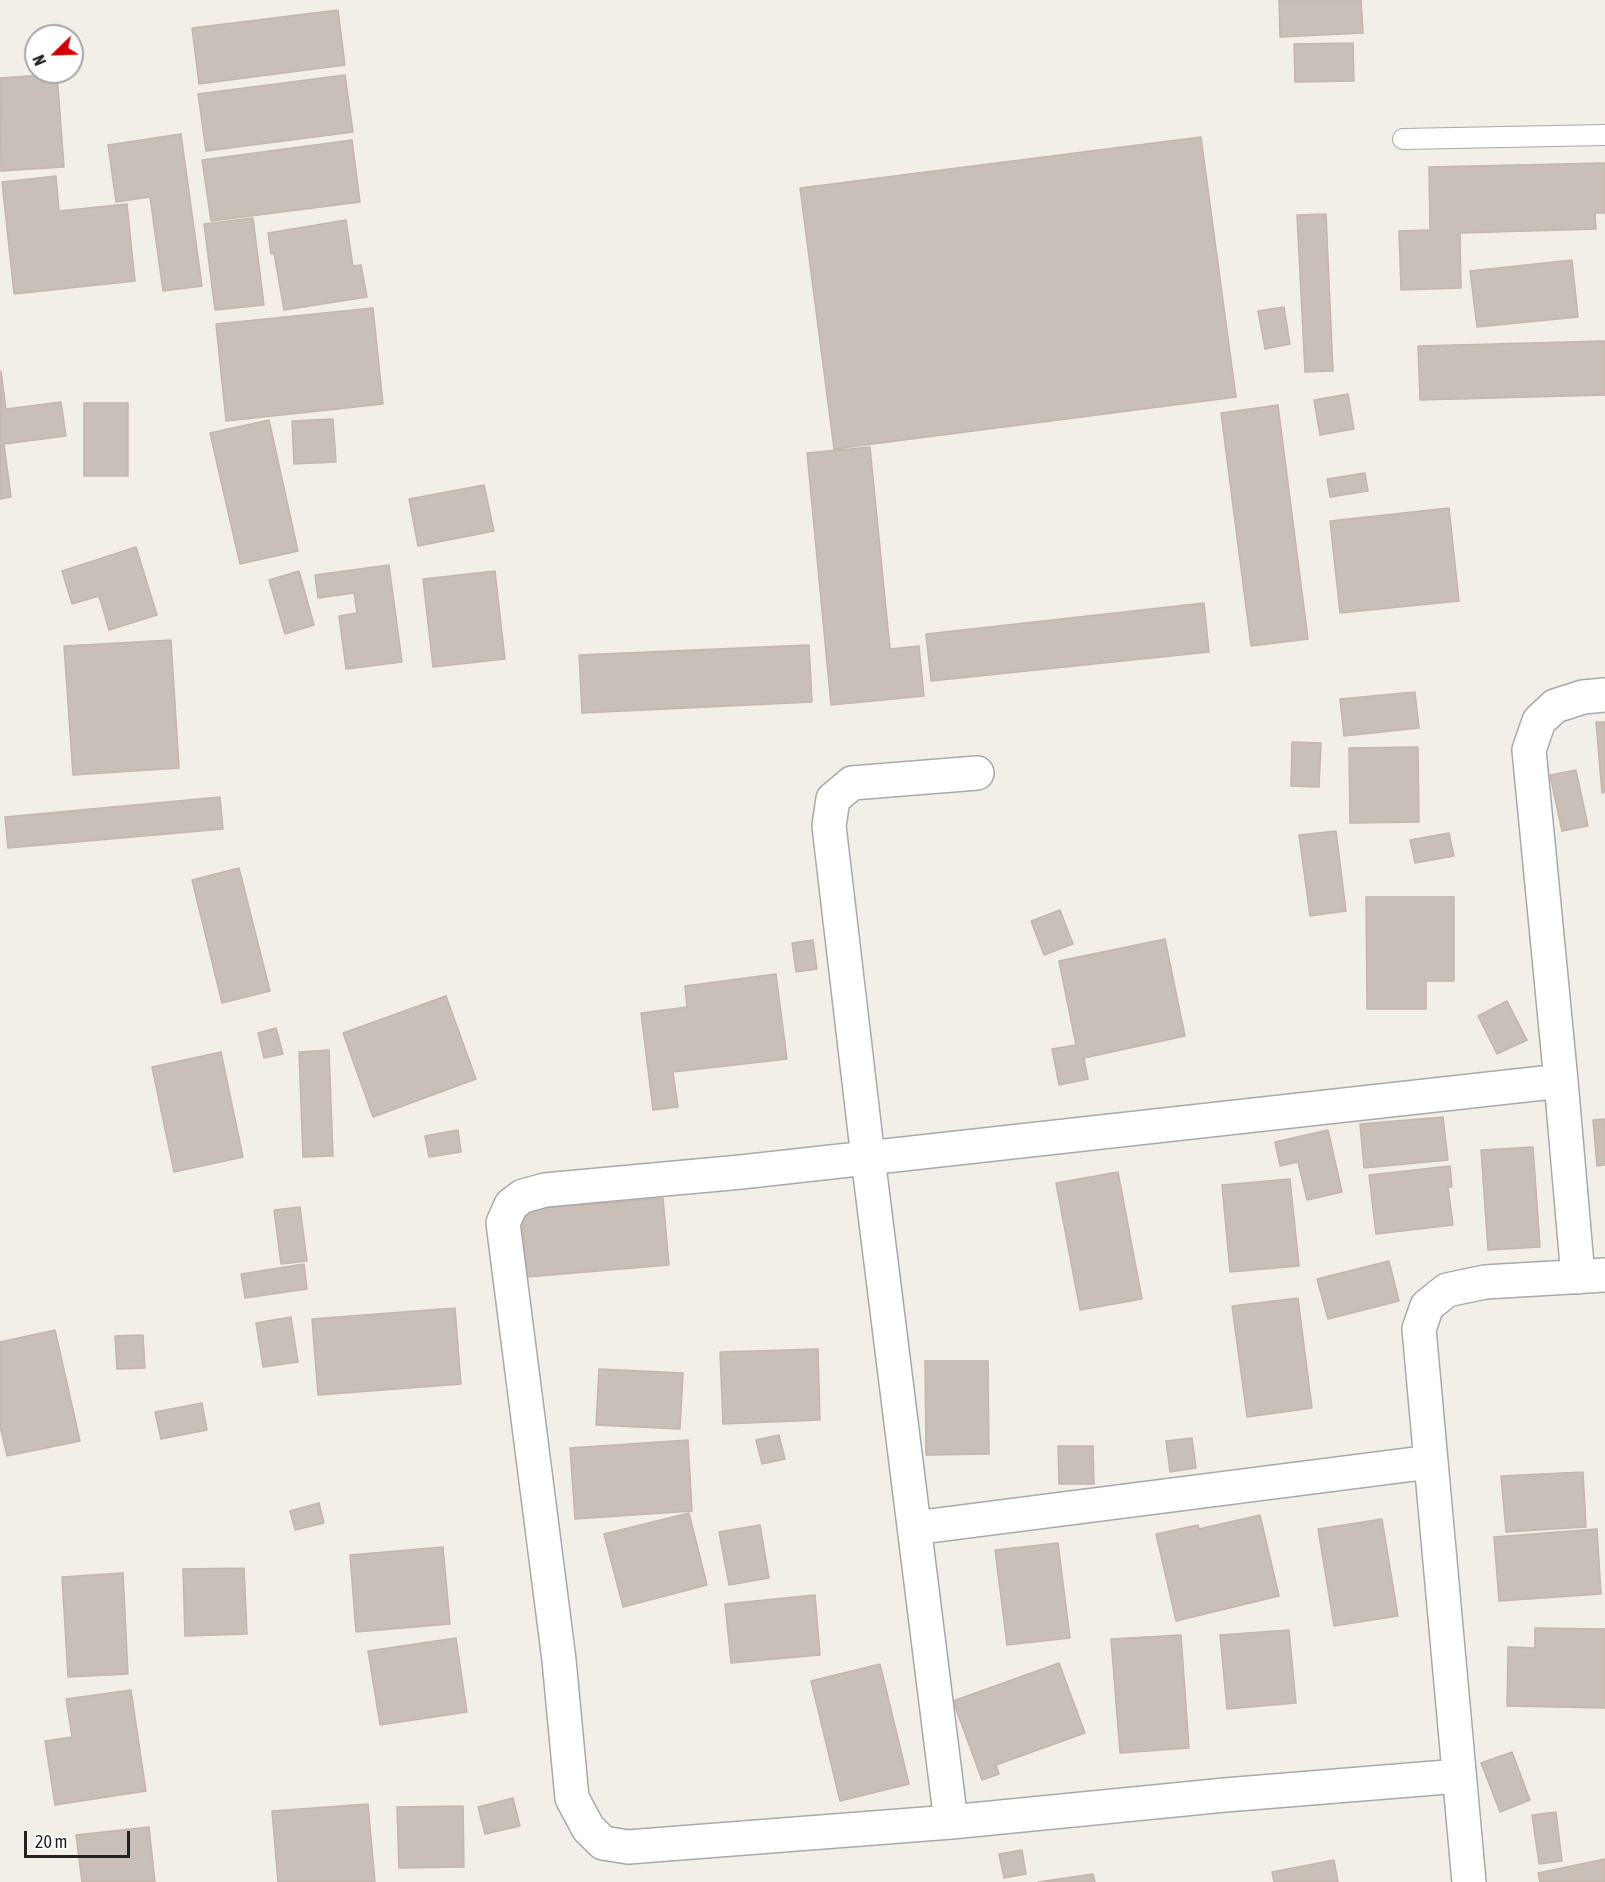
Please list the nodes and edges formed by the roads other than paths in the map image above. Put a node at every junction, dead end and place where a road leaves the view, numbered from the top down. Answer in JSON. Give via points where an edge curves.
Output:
{"nodes":[{"id":1,"x":1605,"y":135,"type":"edge"},
{"id":2,"x":1403,"y":139,"type":"dead end"},
{"id":3,"x":1605,"y":695,"type":"edge"},
{"id":4,"x":977,"y":773,"type":"dead end"},
{"id":5,"x":1562,"y":1081,"type":"junction"},
{"id":6,"x":868,"y":1158,"type":"junction"},
{"id":7,"x":1592,"y":1276,"type":"edge"},
{"id":8,"x":1430,"y":1462,"type":"junction"},
{"id":9,"x":914,"y":1528,"type":"junction"},
{"id":10,"x":1459,"y":1776,"type":"junction"},
{"id":11,"x":951,"y":1822,"type":"junction"},
{"id":12,"x":1469,"y":1882,"type":"edge"}],
"edges":[{"from":1,"to":2,"type":"lane"},
{"from":3,"to":5,"type":"street","via":[[1555,706],[1539,721],[1529,750]]},
{"from":4,"to":6,"type":"street","via":[[852,783],[833,799],[829,826]]},
{"from":5,"to":6,"type":"street"},
{"from":5,"to":7,"type":"street"},
{"from":6,"to":9,"type":"street"},
{"from":6,"to":11,"type":"street","via":[[545,1190],[523,1196],[511,1205],[503,1223],[504,1234],[559,1660],[572,1798],[588,1828],[603,1843],[628,1847]]},
{"from":7,"to":8,"type":"street","via":[[1485,1282],[1447,1290],[1427,1306],[1419,1329]]},
{"from":8,"to":9,"type":"street"},
{"from":8,"to":10,"type":"street"},
{"from":9,"to":11,"type":"street"},
{"from":10,"to":11,"type":"street"},
{"from":10,"to":12,"type":"street"}]}
